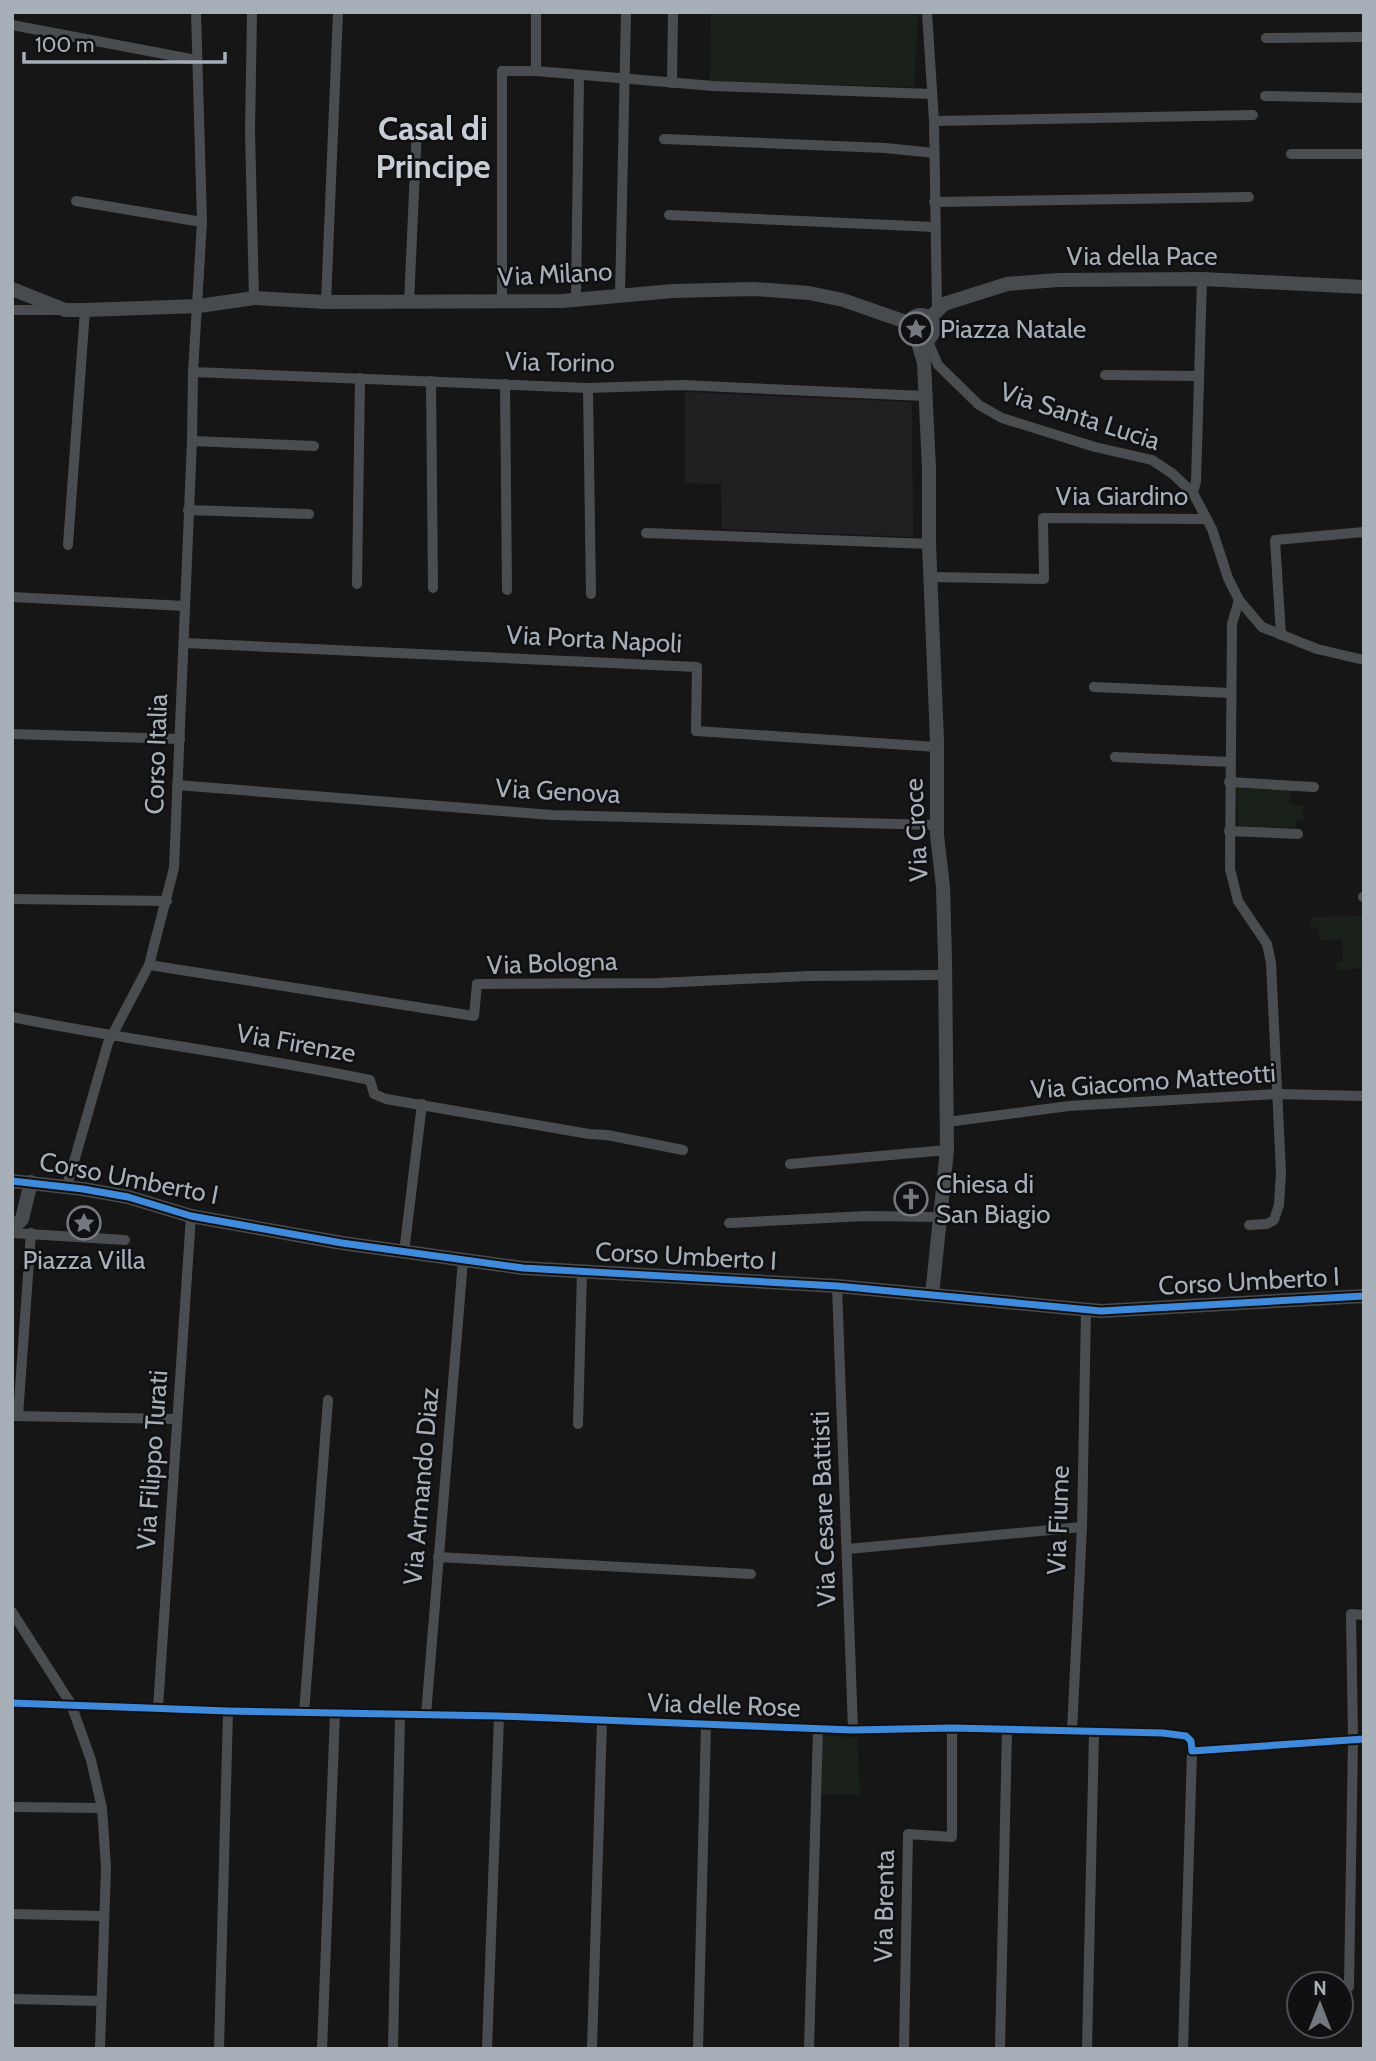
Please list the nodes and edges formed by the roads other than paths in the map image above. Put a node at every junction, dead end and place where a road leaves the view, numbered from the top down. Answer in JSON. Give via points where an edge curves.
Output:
{"nodes":[{"id":1,"x":195,"y":12,"type":"edge"},
{"id":2,"x":252,"y":12,"type":"edge"},
{"id":3,"x":338,"y":12,"type":"edge"},
{"id":4,"x":536,"y":12,"type":"edge"},
{"id":5,"x":626,"y":12,"type":"edge"},
{"id":6,"x":673,"y":12,"type":"edge"},
{"id":7,"x":926,"y":12,"type":"edge"},
{"id":8,"x":12,"y":25,"type":"edge"},
{"id":9,"x":1266,"y":37,"type":"dead end"},
{"id":10,"x":1364,"y":37,"type":"edge"},
{"id":11,"x":195,"y":60,"type":"junction"},
{"id":12,"x":536,"y":71,"type":"junction"},
{"id":13,"x":579,"y":76,"type":"junction"},
{"id":14,"x":625,"y":79,"type":"junction"},
{"id":15,"x":672,"y":83,"type":"junction"},
{"id":16,"x":931,"y":94,"type":"junction"},
{"id":17,"x":1265,"y":96,"type":"dead end"},
{"id":18,"x":1364,"y":98,"type":"edge"},
{"id":19,"x":1254,"y":116,"type":"dead end"},
{"id":20,"x":934,"y":121,"type":"junction"},
{"id":21,"x":417,"y":128,"type":"dead end"},
{"id":22,"x":664,"y":139,"type":"dead end"},
{"id":23,"x":934,"y":153,"type":"junction"},
{"id":24,"x":1291,"y":154,"type":"dead end"},
{"id":25,"x":1364,"y":154,"type":"edge"},
{"id":26,"x":1249,"y":197,"type":"dead end"},
{"id":27,"x":76,"y":201,"type":"dead end"},
{"id":28,"x":934,"y":202,"type":"junction"},
{"id":29,"x":669,"y":215,"type":"dead end"},
{"id":30,"x":202,"y":222,"type":"junction"},
{"id":31,"x":935,"y":226,"type":"junction"},
{"id":32,"x":1202,"y":279,"type":"junction"},
{"id":33,"x":1364,"y":287,"type":"edge"},
{"id":34,"x":12,"y":289,"type":"edge"},
{"id":35,"x":620,"y":296,"type":"junction"},
{"id":36,"x":254,"y":298,"type":"junction"},
{"id":37,"x":576,"y":299,"type":"junction"},
{"id":38,"x":326,"y":302,"type":"junction"},
{"id":39,"x":409,"y":302,"type":"junction"},
{"id":40,"x":502,"y":302,"type":"junction"},
{"id":41,"x":199,"y":306,"type":"junction"},
{"id":42,"x":12,"y":310,"type":"edge"},
{"id":43,"x":65,"y":310,"type":"junction"},
{"id":44,"x":85,"y":310,"type":"junction"},
{"id":45,"x":934,"y":313,"type":"junction"},
{"id":46,"x":909,"y":323,"type":"junction"},
{"id":47,"x":922,"y":339,"type":"junction"},
{"id":48,"x":193,"y":372,"type":"junction"},
{"id":49,"x":1105,"y":375,"type":"dead end"},
{"id":50,"x":1199,"y":376,"type":"junction"},
{"id":51,"x":360,"y":378,"type":"junction"},
{"id":52,"x":431,"y":381,"type":"junction"},
{"id":53,"x":505,"y":384,"type":"junction"},
{"id":54,"x":588,"y":388,"type":"junction"},
{"id":55,"x":925,"y":396,"type":"junction"},
{"id":56,"x":192,"y":441,"type":"junction"},
{"id":57,"x":314,"y":446,"type":"dead end"},
{"id":58,"x":1192,"y":493,"type":"junction"},
{"id":59,"x":188,"y":510,"type":"junction"},
{"id":60,"x":309,"y":514,"type":"dead end"},
{"id":61,"x":1207,"y":519,"type":"junction"},
{"id":62,"x":1364,"y":532,"type":"edge"},
{"id":63,"x":646,"y":533,"type":"dead end"},
{"id":64,"x":929,"y":544,"type":"junction"},
{"id":65,"x":68,"y":545,"type":"dead end"},
{"id":66,"x":930,"y":577,"type":"junction"},
{"id":67,"x":358,"y":584,"type":"dead end"},
{"id":68,"x":433,"y":587,"type":"dead end"},
{"id":69,"x":507,"y":590,"type":"dead end"},
{"id":70,"x":591,"y":594,"type":"dead end"},
{"id":71,"x":12,"y":597,"type":"edge"},
{"id":72,"x":1238,"y":600,"type":"junction"},
{"id":73,"x":185,"y":606,"type":"junction"},
{"id":74,"x":1281,"y":635,"type":"junction"},
{"id":75,"x":184,"y":643,"type":"junction"},
{"id":76,"x":1364,"y":660,"type":"edge"},
{"id":77,"x":1094,"y":687,"type":"dead end"},
{"id":78,"x":1231,"y":694,"type":"junction"},
{"id":79,"x":12,"y":734,"type":"edge"},
{"id":80,"x":180,"y":739,"type":"junction"},
{"id":81,"x":937,"y":747,"type":"junction"},
{"id":82,"x":1115,"y":757,"type":"dead end"},
{"id":83,"x":1230,"y":762,"type":"junction"},
{"id":84,"x":1229,"y":782,"type":"junction"},
{"id":85,"x":177,"y":785,"type":"junction"},
{"id":86,"x":1314,"y":787,"type":"dead end"},
{"id":87,"x":937,"y":825,"type":"junction"},
{"id":88,"x":1229,"y":831,"type":"junction"},
{"id":89,"x":1298,"y":834,"type":"dead end"},
{"id":90,"x":12,"y":899,"type":"edge"},
{"id":91,"x":167,"y":901,"type":"junction"},
{"id":92,"x":149,"y":965,"type":"junction"},
{"id":93,"x":945,"y":975,"type":"junction"},
{"id":94,"x":12,"y":1017,"type":"edge"},
{"id":95,"x":112,"y":1035,"type":"junction"},
{"id":96,"x":1277,"y":1094,"type":"junction"},
{"id":97,"x":1364,"y":1096,"type":"edge"},
{"id":98,"x":422,"y":1104,"type":"junction"},
{"id":99,"x":947,"y":1122,"type":"junction"},
{"id":100,"x":683,"y":1150,"type":"dead end"},
{"id":101,"x":947,"y":1150,"type":"junction"},
{"id":102,"x":790,"y":1164,"type":"dead end"},
{"id":103,"x":12,"y":1181,"type":"edge"},
{"id":104,"x":31,"y":1182,"type":"junction"},
{"id":105,"x":66,"y":1186,"type":"junction"},
{"id":106,"x":191,"y":1216,"type":"junction"},
{"id":107,"x":940,"y":1217,"type":"junction"},
{"id":108,"x":729,"y":1223,"type":"dead end"},
{"id":109,"x":1249,"y":1224,"type":"dead end"},
{"id":110,"x":12,"y":1231,"type":"edge"},
{"id":111,"x":31,"y":1233,"type":"junction"},
{"id":112,"x":125,"y":1240,"type":"dead end"},
{"id":113,"x":404,"y":1252,"type":"junction"},
{"id":114,"x":463,"y":1260,"type":"junction"},
{"id":115,"x":582,"y":1272,"type":"junction"},
{"id":116,"x":837,"y":1286,"type":"junction"},
{"id":117,"x":932,"y":1295,"type":"junction"},
{"id":118,"x":1364,"y":1296,"type":"edge"},
{"id":119,"x":1086,"y":1310,"type":"junction"},
{"id":120,"x":328,"y":1400,"type":"dead end"},
{"id":121,"x":15,"y":1416,"type":"edge"},
{"id":122,"x":177,"y":1419,"type":"junction"},
{"id":123,"x":578,"y":1424,"type":"dead end"},
{"id":124,"x":1082,"y":1527,"type":"junction"},
{"id":125,"x":848,"y":1549,"type":"junction"},
{"id":126,"x":438,"y":1557,"type":"junction"},
{"id":127,"x":751,"y":1574,"type":"dead end"},
{"id":128,"x":12,"y":1612,"type":"edge"},
{"id":129,"x":1364,"y":1615,"type":"edge"},
{"id":130,"x":12,"y":1703,"type":"edge"},
{"id":131,"x":71,"y":1704,"type":"junction"},
{"id":132,"x":158,"y":1708,"type":"junction"},
{"id":133,"x":228,"y":1711,"type":"junction"},
{"id":134,"x":304,"y":1713,"type":"junction"},
{"id":135,"x":335,"y":1714,"type":"junction"},
{"id":136,"x":400,"y":1715,"type":"junction"},
{"id":137,"x":426,"y":1715,"type":"junction"},
{"id":138,"x":499,"y":1716,"type":"junction"},
{"id":139,"x":602,"y":1721,"type":"junction"},
{"id":140,"x":706,"y":1725,"type":"junction"},
{"id":141,"x":952,"y":1728,"type":"junction"},
{"id":142,"x":818,"y":1729,"type":"junction"},
{"id":143,"x":1007,"y":1729,"type":"junction"},
{"id":144,"x":853,"y":1730,"type":"junction"},
{"id":145,"x":1072,"y":1731,"type":"junction"},
{"id":146,"x":1094,"y":1732,"type":"junction"},
{"id":147,"x":1358,"y":1739,"type":"edge"},
{"id":148,"x":1192,"y":1751,"type":"junction"},
{"id":149,"x":12,"y":1807,"type":"edge"},
{"id":150,"x":102,"y":1808,"type":"junction"},
{"id":151,"x":1351,"y":1844,"type":"junction"},
{"id":152,"x":1364,"y":1845,"type":"edge"},
{"id":153,"x":12,"y":1914,"type":"edge"},
{"id":154,"x":104,"y":1916,"type":"junction"},
{"id":155,"x":1349,"y":1970,"type":"edge"},
{"id":156,"x":12,"y":1999,"type":"edge"},
{"id":157,"x":101,"y":2001,"type":"junction"},
{"id":158,"x":100,"y":2049,"type":"edge"},
{"id":159,"x":219,"y":2049,"type":"edge"},
{"id":160,"x":322,"y":2049,"type":"edge"},
{"id":161,"x":393,"y":2049,"type":"edge"},
{"id":162,"x":486,"y":2049,"type":"edge"},
{"id":163,"x":592,"y":2049,"type":"edge"},
{"id":164,"x":698,"y":2049,"type":"edge"},
{"id":165,"x":809,"y":2049,"type":"edge"},
{"id":166,"x":904,"y":2049,"type":"edge"},
{"id":167,"x":1000,"y":2049,"type":"edge"},
{"id":168,"x":1087,"y":2049,"type":"edge"},
{"id":169,"x":1183,"y":2049,"type":"edge"}],
"edges":[{"from":1,"to":11,"type":"street","name":"Corso Italia"},
{"from":2,"to":36,"type":"street"},
{"from":3,"to":38,"type":"street"},
{"from":4,"to":12,"type":"street"},
{"from":5,"to":14,"type":"street"},
{"from":6,"to":15,"type":"street"},
{"from":7,"to":16,"type":"street"},
{"from":8,"to":11,"type":"street"},
{"from":9,"to":10,"type":"street"},
{"from":11,"to":30,"type":"street","name":"Corso Italia"},
{"from":12,"to":13,"type":"street"},
{"from":12,"to":40,"type":"street","via":[[502,71]]},
{"from":13,"to":14,"type":"street"},
{"from":13,"to":37,"type":"street"},
{"from":14,"to":15,"type":"street"},
{"from":14,"to":35,"type":"street"},
{"from":15,"to":16,"type":"street"},
{"from":16,"to":20,"type":"street"},
{"from":17,"to":18,"type":"street"},
{"from":19,"to":20,"type":"street"},
{"from":20,"to":23,"type":"street"},
{"from":21,"to":39,"type":"street"},
{"from":22,"to":23,"type":"street"},
{"from":23,"to":28,"type":"street"},
{"from":24,"to":25,"type":"street"},
{"from":26,"to":28,"type":"street"},
{"from":27,"to":30,"type":"street"},
{"from":28,"to":31,"type":"street"},
{"from":29,"to":31,"type":"street"},
{"from":30,"to":41,"type":"street","name":"Corso Italia"},
{"from":31,"to":45,"type":"street"},
{"from":32,"to":33,"type":"street","name":"Via della Pace"},
{"from":32,"to":45,"type":"street","name":"Via della Pace","via":[[1007,284],[944,304]]},
{"from":32,"to":50,"type":"street"},
{"from":34,"to":43,"type":"street"},
{"from":35,"to":37,"type":"street","name":"Via Milano"},
{"from":35,"to":46,"type":"street","name":"Via Milano","via":[[754,289],[809,293]]},
{"from":36,"to":38,"type":"street","name":"Via Milano"},
{"from":36,"to":41,"type":"street","name":"Via Milano"},
{"from":37,"to":40,"type":"street","name":"Via Milano"},
{"from":38,"to":39,"type":"street","name":"Via Milano"},
{"from":39,"to":40,"type":"street","name":"Via Milano"},
{"from":41,"to":44,"type":"street","name":"Via Milano"},
{"from":41,"to":48,"type":"street","name":"Corso Italia"},
{"from":42,"to":43,"type":"street"},
{"from":43,"to":44,"type":"street","name":"Via Milano"},
{"from":44,"to":65,"type":"street"},
{"from":45,"to":46,"type":"street","name":"Via della Pace","via":[[918,315]]},
{"from":45,"to":47,"type":"street","via":[[933,332]]},
{"from":46,"to":47,"type":"street","via":[[910,333]]},
{"from":47,"to":55,"type":"street","name":"Via Croce"},
{"from":47,"to":58,"type":"street","name":"Via Santa Lucia","via":[[938,365],[979,405],[1033,429],[1152,460]]},
{"from":48,"to":51,"type":"street","name":"Via Torino"},
{"from":48,"to":56,"type":"street","name":"Corso Italia"},
{"from":49,"to":50,"type":"street"},
{"from":50,"to":58,"type":"street"},
{"from":51,"to":52,"type":"street","name":"Via Torino"},
{"from":51,"to":67,"type":"street"},
{"from":52,"to":53,"type":"street","name":"Via Torino"},
{"from":52,"to":68,"type":"street"},
{"from":53,"to":54,"type":"street","name":"Via Torino"},
{"from":53,"to":69,"type":"street"},
{"from":54,"to":55,"type":"street","name":"Via Torino","via":[[682,385]]},
{"from":54,"to":70,"type":"street"},
{"from":55,"to":64,"type":"street","name":"Via Croce"},
{"from":56,"to":57,"type":"street"},
{"from":56,"to":59,"type":"street","name":"Corso Italia"},
{"from":58,"to":61,"type":"street","name":"Via Santa Lucia"},
{"from":59,"to":60,"type":"street"},
{"from":59,"to":73,"type":"street","name":"Corso Italia"},
{"from":61,"to":66,"type":"street","name":"Via Giardino","via":[[1043,518],[1044,579]]},
{"from":61,"to":72,"type":"street","name":"Via Santa Lucia"},
{"from":62,"to":74,"type":"street","via":[[1275,540]]},
{"from":63,"to":64,"type":"street"},
{"from":64,"to":66,"type":"street","name":"Via Croce"},
{"from":66,"to":81,"type":"street","name":"Via Croce"},
{"from":71,"to":73,"type":"street"},
{"from":72,"to":74,"type":"street","name":"Via Santa Lucia","via":[[1262,627]]},
{"from":72,"to":78,"type":"street","via":[[1232,624]]},
{"from":73,"to":75,"type":"street","name":"Corso Italia"},
{"from":74,"to":76,"type":"street","name":"Via Santa Lucia"},
{"from":75,"to":80,"type":"street","name":"Corso Italia"},
{"from":75,"to":81,"type":"street","name":"Via Porta Napoli","via":[[697,667],[696,731]]},
{"from":77,"to":78,"type":"street"},
{"from":78,"to":83,"type":"street"},
{"from":79,"to":80,"type":"street"},
{"from":80,"to":85,"type":"street","name":"Corso Italia"},
{"from":81,"to":87,"type":"street","name":"Via Croce"},
{"from":82,"to":83,"type":"street"},
{"from":83,"to":84,"type":"street"},
{"from":84,"to":86,"type":"street"},
{"from":84,"to":88,"type":"street"},
{"from":85,"to":87,"type":"street","name":"Via Genova","via":[[552,816]]},
{"from":85,"to":91,"type":"street","name":"Corso Italia","via":[[174,868]]},
{"from":87,"to":93,"type":"street","name":"Via Croce"},
{"from":88,"to":89,"type":"street"},
{"from":88,"to":96,"type":"street","via":[[1230,869],[1238,901],[1267,944],[1271,963]]},
{"from":90,"to":91,"type":"street"},
{"from":91,"to":92,"type":"street","name":"Corso Italia"},
{"from":92,"to":93,"type":"street","name":"Via Bologna","via":[[474,1016],[477,984]]},
{"from":92,"to":95,"type":"street","name":"Corso Italia"},
{"from":93,"to":99,"type":"street","name":"Via Croce"},
{"from":94,"to":95,"type":"street","name":"Via Firenze"},
{"from":95,"to":98,"type":"street","name":"Via Firenze","via":[[369,1080],[374,1094]]},
{"from":95,"to":105,"type":"street","name":"Corso Italia"},
{"from":96,"to":97,"type":"street","name":"Via Giacomo Matteotti"},
{"from":96,"to":99,"type":"street","name":"Via Giacomo Matteotti","via":[[1069,1106]]},
{"from":96,"to":109,"type":"street","via":[[1279,1205],[1275,1220]]},
{"from":98,"to":100,"type":"street","name":"Via Firenze"},
{"from":98,"to":113,"type":"street"},
{"from":99,"to":101,"type":"street","name":"Via Croce"},
{"from":101,"to":102,"type":"street"},
{"from":101,"to":107,"type":"street","name":"Via Croce"},
{"from":103,"to":104,"type":"street","name":"Corso Umberto I"},
{"from":104,"to":105,"type":"street","name":"Corso Umberto I"},
{"from":104,"to":110,"type":"street","via":[[22,1219]]},
{"from":105,"to":106,"type":"street","name":"Corso Umberto I"},
{"from":106,"to":113,"type":"street","name":"Corso Umberto I"},
{"from":106,"to":122,"type":"street","name":"Via Filippo Turati"},
{"from":107,"to":108,"type":"street"},
{"from":107,"to":117,"type":"street","name":"Via Croce"},
{"from":110,"to":111,"type":"street"},
{"from":111,"to":112,"type":"street"},
{"from":111,"to":121,"type":"street"},
{"from":113,"to":114,"type":"street","name":"Corso Umberto I"},
{"from":114,"to":115,"type":"street","name":"Corso Umberto I"},
{"from":114,"to":126,"type":"street","name":"Via Armando Diaz"},
{"from":115,"to":116,"type":"street","name":"Corso Umberto I"},
{"from":115,"to":123,"type":"street"},
{"from":116,"to":117,"type":"street","name":"Corso Umberto I"},
{"from":116,"to":125,"type":"street","name":"Via Cesare Battisti"},
{"from":117,"to":119,"type":"street","name":"Corso Umberto I"},
{"from":118,"to":119,"type":"street","name":"Corso Umberto I"},
{"from":119,"to":124,"type":"street","name":"Via Fiume"},
{"from":120,"to":134,"type":"street"},
{"from":121,"to":122,"type":"street"},
{"from":122,"to":132,"type":"street","name":"Via Filippo Turati"},
{"from":124,"to":125,"type":"street"},
{"from":124,"to":145,"type":"street","name":"Via Fiume"},
{"from":125,"to":144,"type":"street","name":"Via Cesare Battisti"},
{"from":126,"to":127,"type":"street"},
{"from":126,"to":137,"type":"street","name":"Via Armando Diaz"},
{"from":128,"to":131,"type":"street"},
{"from":129,"to":147,"type":"street","via":[[1351,1614]]},
{"from":130,"to":131,"type":"street","name":"Via delle Rose"},
{"from":131,"to":132,"type":"street","name":"Via delle Rose"},
{"from":131,"to":150,"type":"street"},
{"from":132,"to":133,"type":"street","name":"Via delle Rose"},
{"from":133,"to":134,"type":"street","name":"Via delle Rose"},
{"from":133,"to":159,"type":"street"},
{"from":134,"to":135,"type":"street","name":"Via delle Rose"},
{"from":135,"to":136,"type":"street","name":"Via delle Rose"},
{"from":135,"to":160,"type":"street"},
{"from":136,"to":137,"type":"street","name":"Via delle Rose"},
{"from":136,"to":161,"type":"street"},
{"from":137,"to":138,"type":"street","name":"Via delle Rose"},
{"from":138,"to":139,"type":"street","name":"Via delle Rose"},
{"from":138,"to":162,"type":"street"},
{"from":139,"to":140,"type":"street","name":"Via delle Rose"},
{"from":139,"to":163,"type":"street"},
{"from":140,"to":142,"type":"street","name":"Via delle Rose"},
{"from":140,"to":164,"type":"street"},
{"from":141,"to":143,"type":"street","name":"Via delle Rose"},
{"from":141,"to":144,"type":"street","name":"Via delle Rose"},
{"from":141,"to":166,"type":"street","name":"Via Brenta","via":[[952,1837],[908,1834]]},
{"from":142,"to":144,"type":"street","name":"Via delle Rose"},
{"from":142,"to":165,"type":"street"},
{"from":143,"to":145,"type":"street","name":"Via delle Rose"},
{"from":143,"to":167,"type":"street"},
{"from":145,"to":146,"type":"street","name":"Via delle Rose"},
{"from":146,"to":148,"type":"street","name":"Via delle Rose","via":[[1186,1736]]},
{"from":146,"to":168,"type":"street"},
{"from":147,"to":148,"type":"street"},
{"from":147,"to":151,"type":"street"},
{"from":148,"to":169,"type":"street"},
{"from":149,"to":150,"type":"street"},
{"from":150,"to":154,"type":"street"},
{"from":151,"to":152,"type":"street"},
{"from":151,"to":155,"type":"street"},
{"from":153,"to":154,"type":"street"},
{"from":154,"to":157,"type":"street"},
{"from":156,"to":157,"type":"street"},
{"from":157,"to":158,"type":"street"}]}
